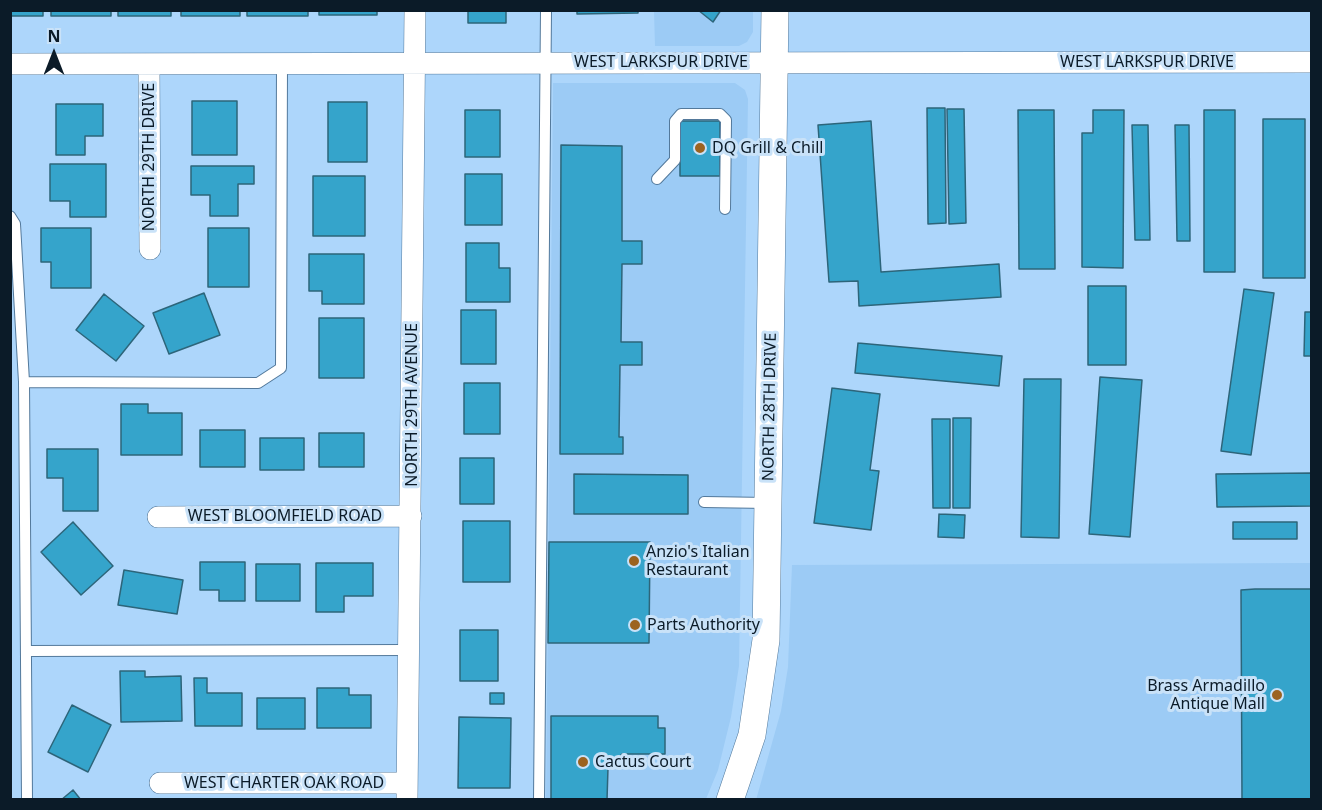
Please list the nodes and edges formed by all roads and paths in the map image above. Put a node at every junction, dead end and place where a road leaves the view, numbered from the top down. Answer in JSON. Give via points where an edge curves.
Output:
{"nodes":[{"id":1,"x":415,"y":10,"type":"edge"},
{"id":2,"x":546,"y":10,"type":"edge"},
{"id":3,"x":775,"y":10,"type":"edge"},
{"id":4,"x":774,"y":61,"type":"junction"},
{"id":5,"x":1311,"y":62,"type":"edge"},
{"id":6,"x":546,"y":63,"type":"junction"},
{"id":7,"x":10,"y":64,"type":"edge"},
{"id":8,"x":149,"y":64,"type":"junction"},
{"id":9,"x":282,"y":64,"type":"junction"},
{"id":10,"x":415,"y":64,"type":"junction"},
{"id":11,"x":657,"y":179,"type":"dead end"},
{"id":12,"x":725,"y":209,"type":"dead end"},
{"id":13,"x":10,"y":216,"type":"edge"},
{"id":14,"x":150,"y":249,"type":"dead end"},
{"id":15,"x":24,"y":382,"type":"junction"},
{"id":16,"x":704,"y":502,"type":"dead end"},
{"id":17,"x":769,"y":503,"type":"junction"},
{"id":18,"x":158,"y":516,"type":"dead end"},
{"id":19,"x":411,"y":516,"type":"junction"},
{"id":20,"x":409,"y":650,"type":"junction"},
{"id":21,"x":26,"y":651,"type":"junction"},
{"id":22,"x":160,"y":783,"type":"dead end"},
{"id":23,"x":407,"y":791,"type":"edge"},
{"id":24,"x":27,"y":800,"type":"edge"},
{"id":25,"x":539,"y":800,"type":"edge"},
{"id":26,"x":730,"y":800,"type":"edge"}],
"edges":[{"from":1,"to":10,"type":"street","name":"NORTH 29TH AVENUE"},
{"from":2,"to":6,"type":"lane"},
{"from":3,"to":4,"type":"street","name":"NORTH 28TH DRIVE"},
{"from":4,"to":5,"type":"street","name":"WEST LARKSPUR DRIVE"},
{"from":4,"to":6,"type":"street","name":"WEST LARKSPUR DRIVE"},
{"from":4,"to":17,"type":"street","name":"NORTH 28TH DRIVE"},
{"from":6,"to":10,"type":"street","name":"WEST LARKSPUR DRIVE"},
{"from":6,"to":25,"type":"lane"},
{"from":7,"to":8,"type":"street","name":"WEST LARKSPUR DRIVE"},
{"from":8,"to":9,"type":"street","name":"WEST LARKSPUR DRIVE"},
{"from":8,"to":14,"type":"street","name":"NORTH 29TH DRIVE"},
{"from":9,"to":10,"type":"street","name":"WEST LARKSPUR DRIVE"},
{"from":9,"to":15,"type":"lane","via":[[281,368],[258,383]]},
{"from":10,"to":19,"type":"street","name":"NORTH 29TH AVENUE"},
{"from":11,"to":12,"type":"lane","via":[[675,160],[675,121],[681,114],[720,114],[726,120]]},
{"from":13,"to":15,"type":"lane","via":[[15,224]]},
{"from":15,"to":21,"type":"lane"},
{"from":16,"to":17,"type":"lane"},
{"from":17,"to":26,"type":"street","name":"NORTH 28TH DRIVE","via":[[766,640],[760,692],[752,735]]},
{"from":18,"to":19,"type":"street","name":"WEST BLOOMFIELD ROAD"},
{"from":19,"to":20,"type":"street","name":"NORTH 29TH AVENUE"},
{"from":20,"to":21,"type":"lane"},
{"from":20,"to":23,"type":"street","name":"NORTH 29TH AVENUE"},
{"from":21,"to":24,"type":"lane"},
{"from":22,"to":23,"type":"street","name":"WEST CHARTER OAK ROAD"}]}
